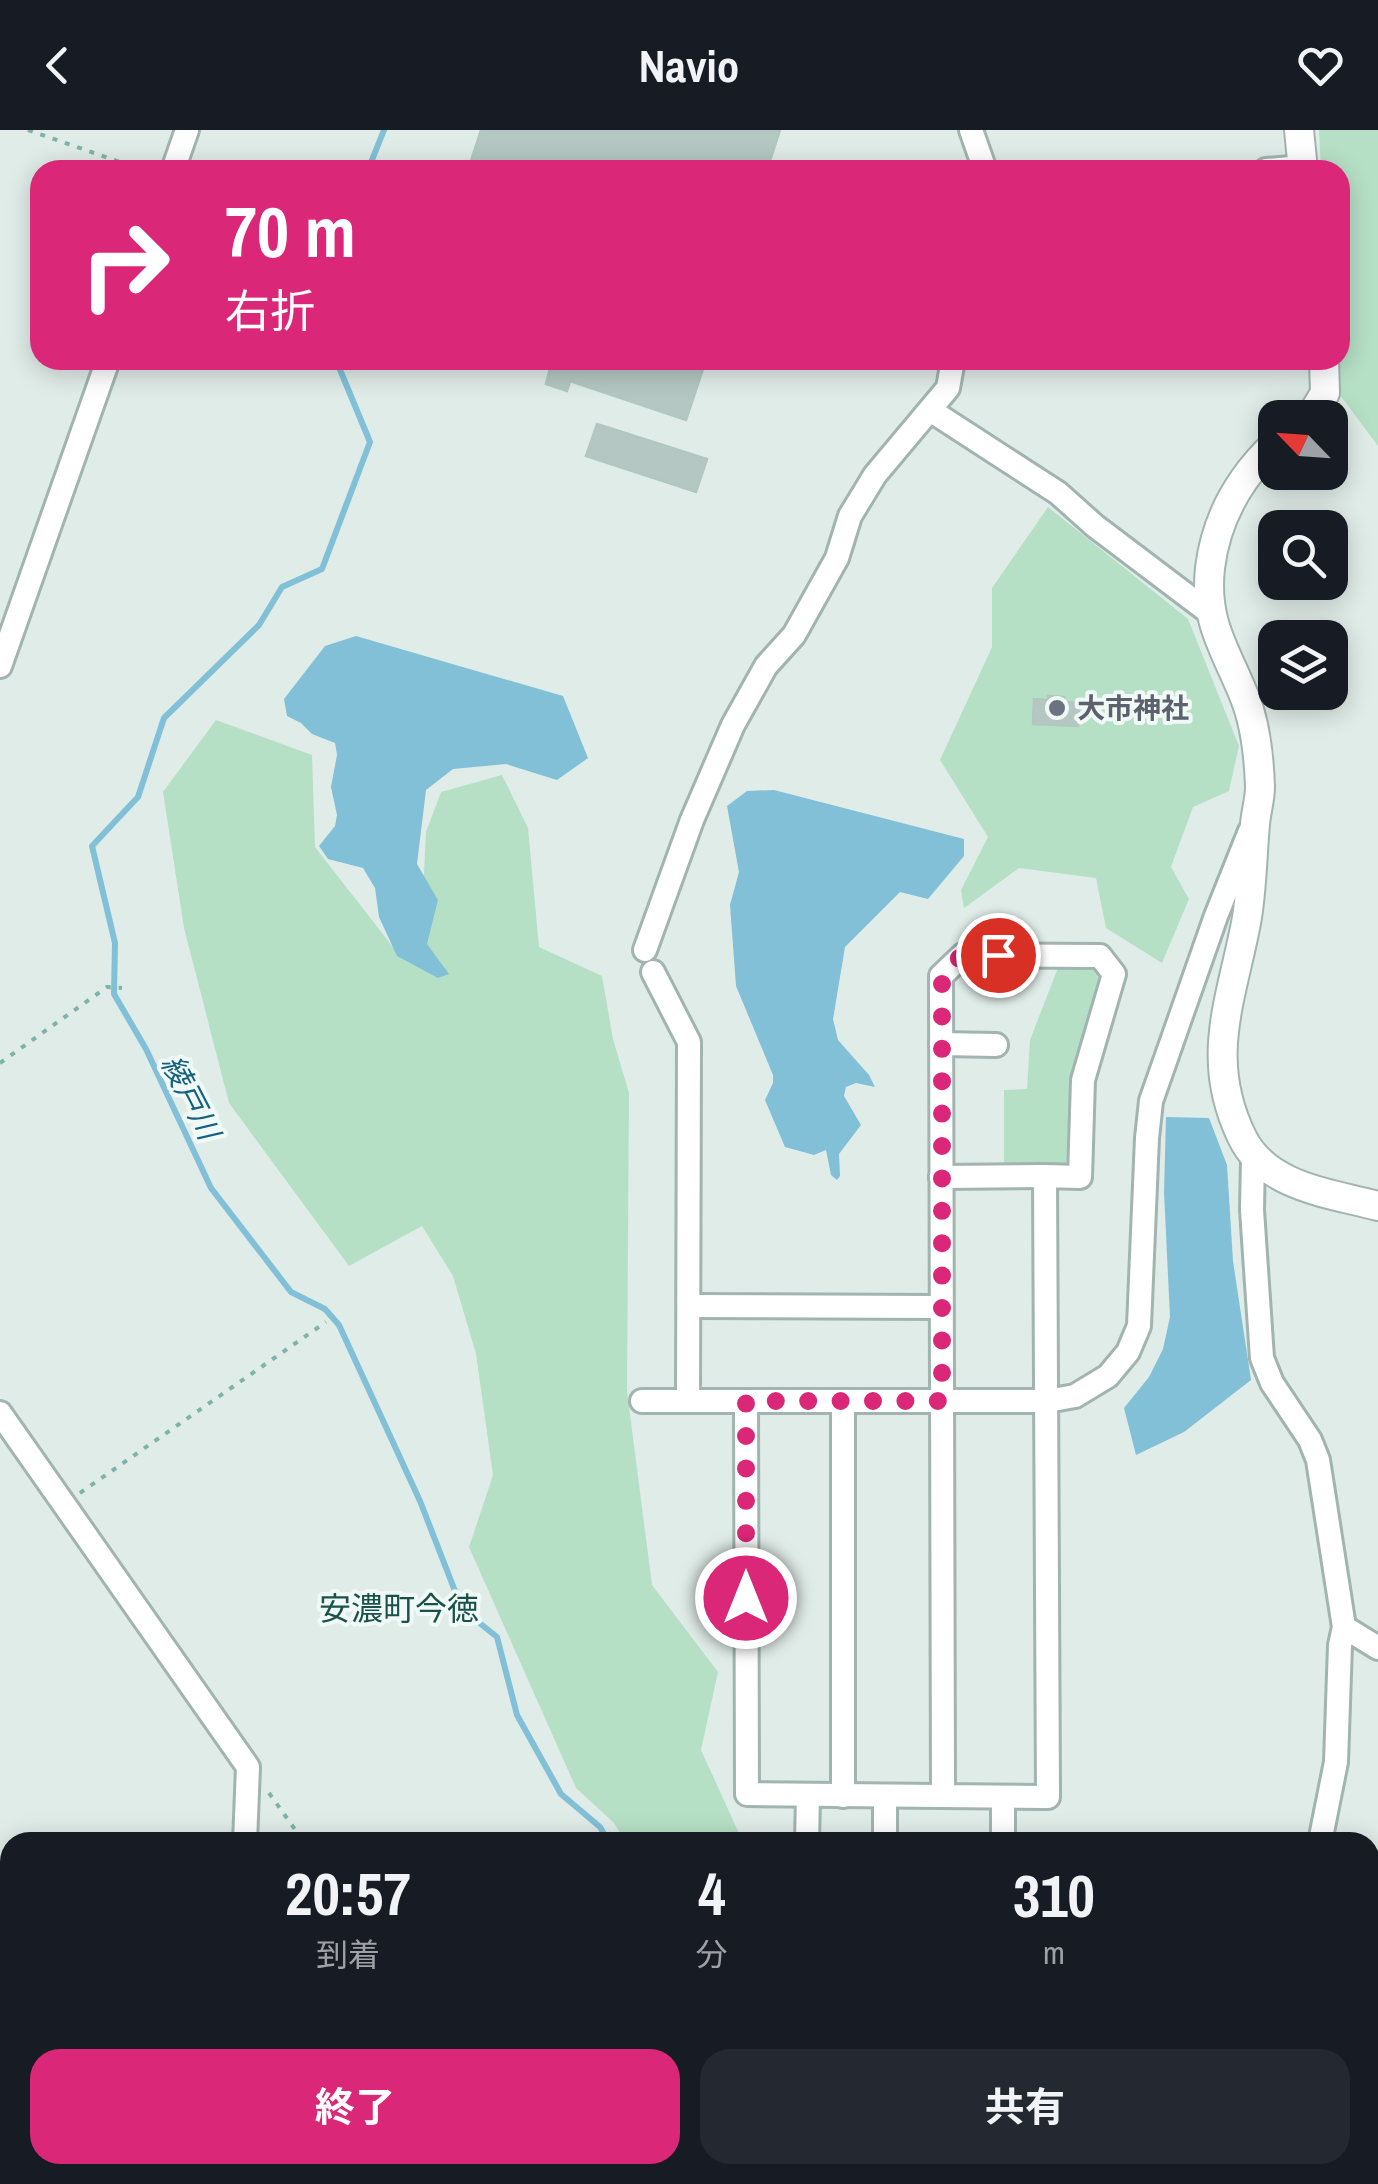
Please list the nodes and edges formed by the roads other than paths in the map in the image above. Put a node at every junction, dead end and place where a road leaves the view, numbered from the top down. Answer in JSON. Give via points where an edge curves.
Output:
{"nodes":[{"id":1,"x":187,"y":130,"type":"edge"},
{"id":2,"x":971,"y":130,"type":"edge"},
{"id":3,"x":1298,"y":130,"type":"edge"},
{"id":4,"x":176,"y":160,"type":"edge"},
{"id":5,"x":982,"y":160,"type":"edge"},
{"id":6,"x":1302,"y":160,"type":"edge"},
{"id":7,"x":104,"y":370,"type":"edge"},
{"id":8,"x":951,"y":370,"type":"edge"},
{"id":9,"x":1324,"y":370,"type":"edge"},
{"id":10,"x":1321,"y":400,"type":"edge"},
{"id":11,"x":930,"y":410,"type":"junction"},
{"id":12,"x":1258,"y":463,"type":"edge"},
{"id":13,"x":1210,"y":614,"type":"junction"},
{"id":14,"x":0,"y":666,"type":"edge"},
{"id":15,"x":1256,"y":819,"type":"junction"},
{"id":16,"x":645,"y":950,"type":"dead end"},
{"id":17,"x":653,"y":972,"type":"dead end"},
{"id":18,"x":941,"y":1044,"type":"junction"},
{"id":19,"x":996,"y":1045,"type":"dead end"},
{"id":20,"x":1253,"y":1158,"type":"junction"},
{"id":21,"x":942,"y":1176,"type":"junction"},
{"id":22,"x":1045,"y":1176,"type":"junction"},
{"id":23,"x":1378,"y":1206,"type":"edge"},
{"id":24,"x":689,"y":1306,"type":"junction"},
{"id":25,"x":940,"y":1307,"type":"junction"},
{"id":26,"x":688,"y":1400,"type":"junction"},
{"id":27,"x":642,"y":1401,"type":"dead end"},
{"id":28,"x":746,"y":1401,"type":"junction"},
{"id":29,"x":842,"y":1401,"type":"junction"},
{"id":30,"x":942,"y":1401,"type":"junction"},
{"id":31,"x":1046,"y":1401,"type":"junction"},
{"id":32,"x":0,"y":1414,"type":"edge"},
{"id":33,"x":1344,"y":1627,"type":"junction"},
{"id":34,"x":1378,"y":1648,"type":"edge"},
{"id":35,"x":808,"y":1796,"type":"junction"},
{"id":36,"x":843,"y":1796,"type":"junction"},
{"id":37,"x":944,"y":1796,"type":"junction"},
{"id":38,"x":884,"y":1797,"type":"junction"},
{"id":39,"x":1003,"y":1797,"type":"junction"},
{"id":40,"x":245,"y":1832,"type":"edge"},
{"id":41,"x":807,"y":1832,"type":"edge"},
{"id":42,"x":885,"y":1832,"type":"edge"},
{"id":43,"x":1003,"y":1832,"type":"edge"},
{"id":44,"x":1322,"y":1832,"type":"edge"}],
"edges":[{"from":1,"to":4,"type":"street"},
{"from":2,"to":5,"type":"street"},
{"from":3,"to":6,"type":"street"},
{"from":7,"to":14,"type":"street"},
{"from":8,"to":11,"type":"street","via":[[948,388]]},
{"from":9,"to":10,"type":"street"},
{"from":11,"to":13,"type":"street","via":[[1058,493]]},
{"from":11,"to":16,"type":"street","via":[[875,475],[794,635],[766,666],[733,725]]},
{"from":12,"to":13,"type":"street","via":[[1219,525]]},
{"from":13,"to":15,"type":"street","via":[[1255,729]]},
{"from":15,"to":20,"type":"street","via":[[1247,918],[1221,1038],[1225,1089]]},
{"from":15,"to":31,"type":"street","via":[[1152,1101],[1139,1326],[1108,1376],[1075,1396]]},
{"from":17,"to":24,"type":"street","via":[[689,1042]]},
{"from":18,"to":19,"type":"street"},
{"from":18,"to":21,"type":"street"},
{"from":18,"to":22,"type":"street","via":[[942,976],[963,954],[1100,956],[1114,974],[1083,1080],[1080,1177]]},
{"from":20,"to":23,"type":"street","via":[[1296,1184]]},
{"from":20,"to":33,"type":"street","via":[[1262,1358],[1318,1460]]},
{"from":21,"to":22,"type":"street"},
{"from":21,"to":25,"type":"street"},
{"from":22,"to":31,"type":"street"},
{"from":24,"to":25,"type":"street"},
{"from":24,"to":26,"type":"street"},
{"from":25,"to":30,"type":"street"},
{"from":26,"to":27,"type":"street"},
{"from":26,"to":28,"type":"street"},
{"from":28,"to":29,"type":"street"},
{"from":28,"to":35,"type":"street","via":[[747,1794]]},
{"from":29,"to":30,"type":"street"},
{"from":29,"to":36,"type":"street"},
{"from":30,"to":31,"type":"street"},
{"from":30,"to":37,"type":"street"},
{"from":31,"to":39,"type":"street","via":[[1048,1797]]},
{"from":32,"to":40,"type":"street","via":[[248,1767]]},
{"from":33,"to":34,"type":"street"},
{"from":33,"to":44,"type":"street","via":[[1336,1762]]},
{"from":35,"to":36,"type":"street"},
{"from":35,"to":41,"type":"street"},
{"from":36,"to":38,"type":"street"},
{"from":37,"to":38,"type":"street"},
{"from":37,"to":39,"type":"street"},
{"from":38,"to":42,"type":"street"},
{"from":39,"to":43,"type":"street"}]}
